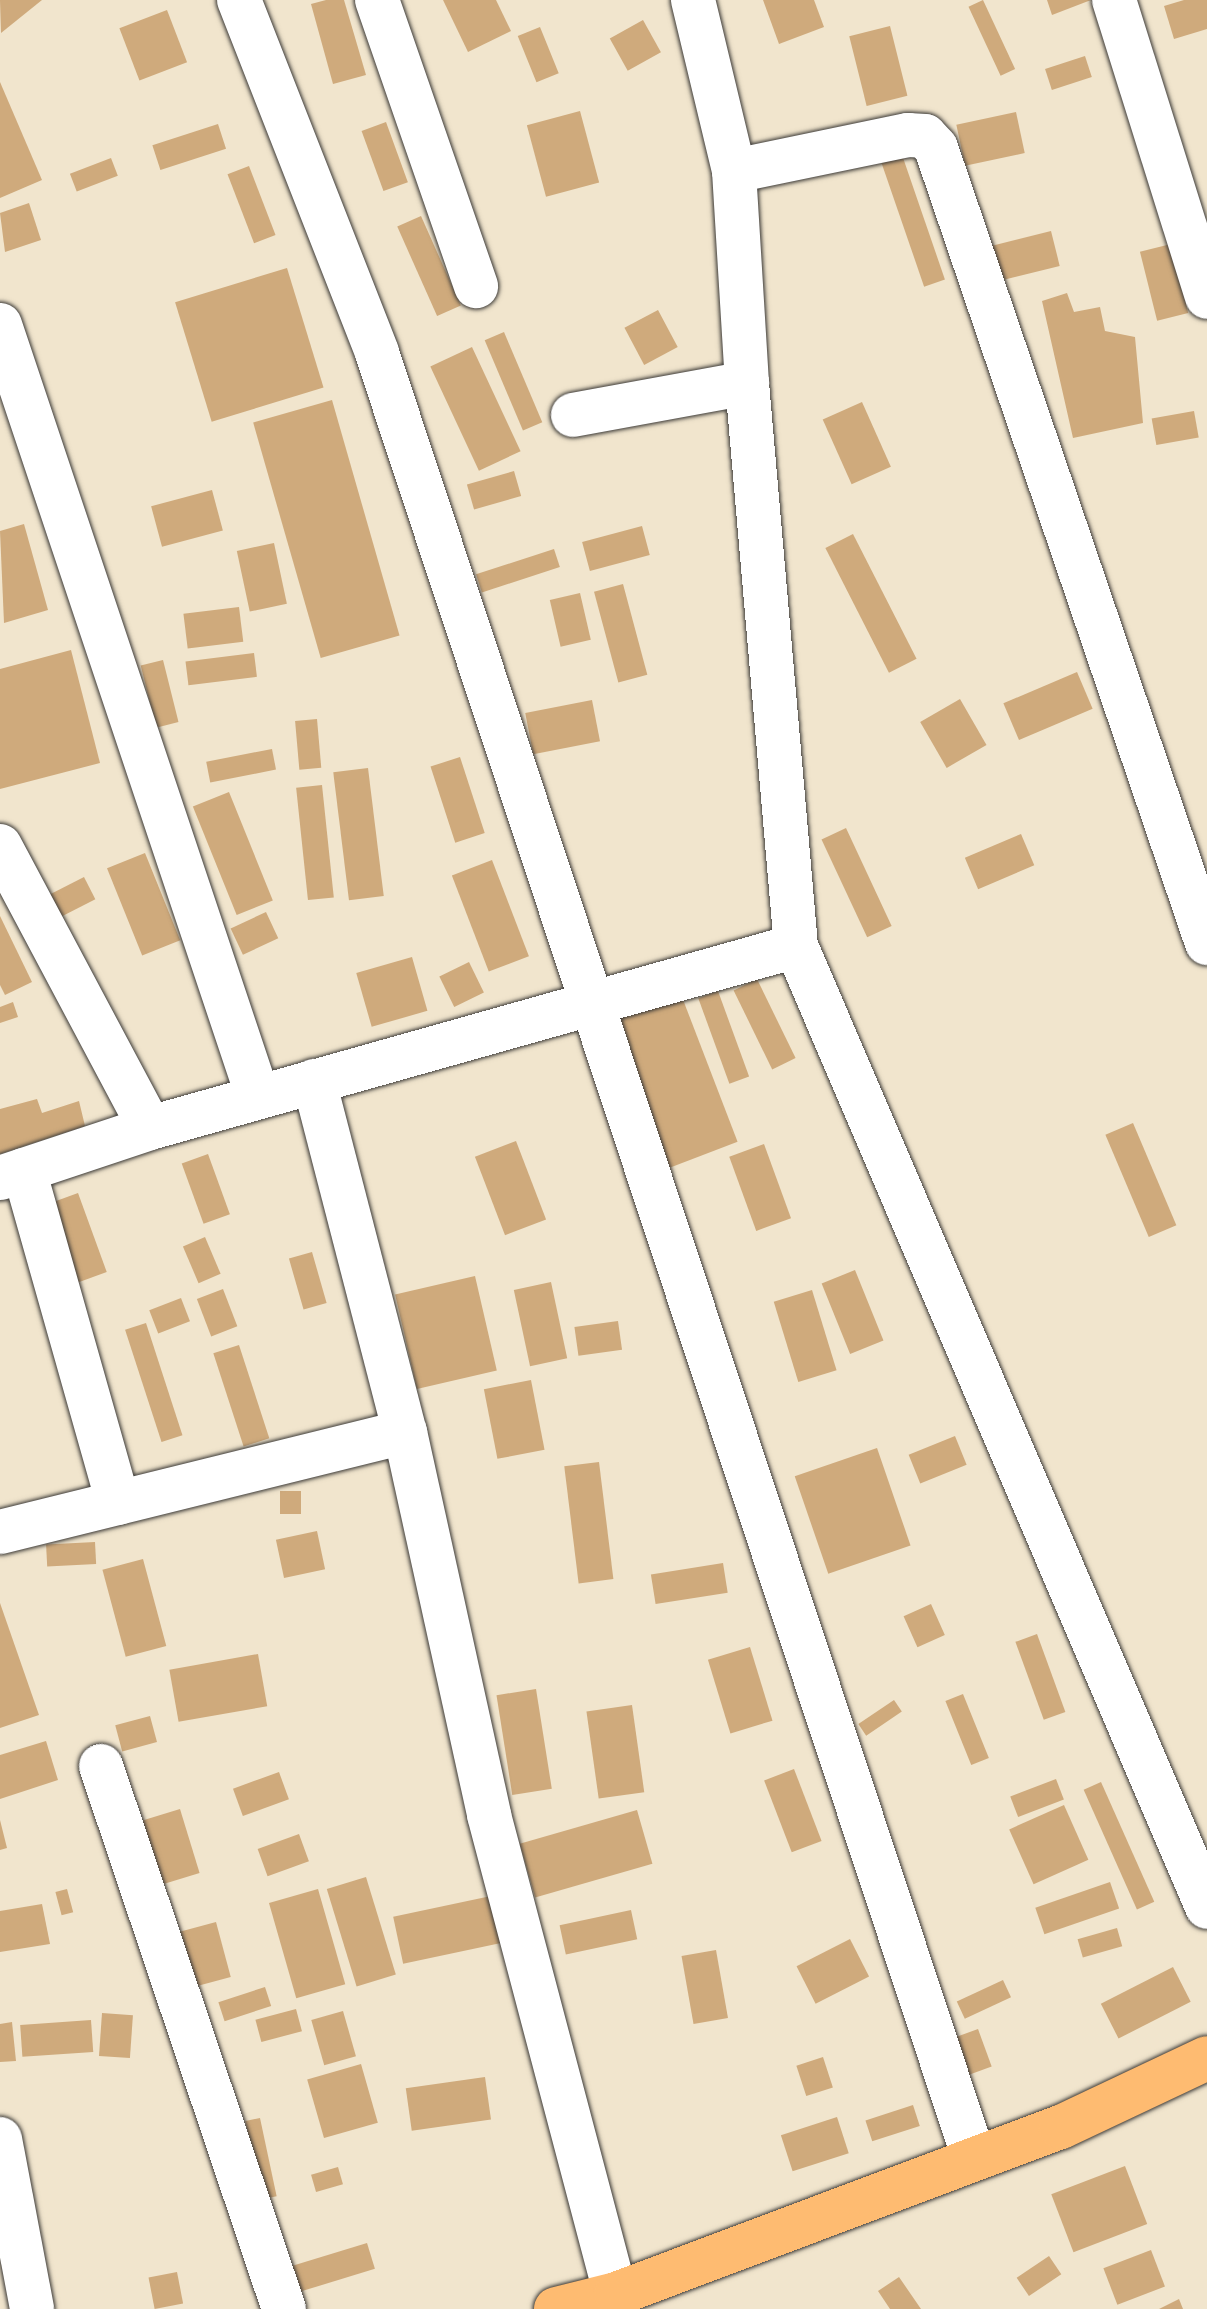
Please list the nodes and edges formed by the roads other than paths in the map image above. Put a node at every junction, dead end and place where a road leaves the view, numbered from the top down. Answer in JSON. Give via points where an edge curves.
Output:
{"nodes":[{"id":1,"x":239,"y":0,"type":"edge"},
{"id":2,"x":377,"y":0,"type":"edge"},
{"id":3,"x":693,"y":0,"type":"edge"},
{"id":4,"x":1114,"y":0,"type":"edge"},
{"id":5,"x":734,"y":171,"type":"junction"},
{"id":6,"x":1201,"y":248,"type":"edge"},
{"id":7,"x":476,"y":286,"type":"dead end"},
{"id":8,"x":1207,"y":297,"type":"edge"},
{"id":9,"x":0,"y":325,"type":"edge"},
{"id":10,"x":747,"y":383,"type":"junction"},
{"id":11,"x":573,"y":415,"type":"dead end"},
{"id":12,"x":0,"y":846,"type":"edge"},
{"id":13,"x":1207,"y":943,"type":"edge"},
{"id":14,"x":796,"y":946,"type":"junction"},
{"id":15,"x":590,"y":1001,"type":"junction"},
{"id":16,"x":314,"y":1081,"type":"junction"},
{"id":17,"x":258,"y":1097,"type":"junction"},
{"id":18,"x":150,"y":1128,"type":"junction"},
{"id":19,"x":12,"y":1174,"type":"edge"},
{"id":20,"x":405,"y":1432,"type":"junction"},
{"id":21,"x":118,"y":1503,"type":"junction"},
{"id":22,"x":0,"y":1532,"type":"edge"},
{"id":23,"x":101,"y":1766,"type":"dead end"},
{"id":24,"x":1207,"y":1907,"type":"edge"},
{"id":25,"x":1207,"y":2058,"type":"edge"},
{"id":26,"x":0,"y":2139,"type":"edge"},
{"id":27,"x":974,"y":2158,"type":"junction"},
{"id":28,"x":612,"y":2301,"type":"edge"},
{"id":29,"x":32,"y":2309,"type":"edge"},
{"id":30,"x":284,"y":2309,"type":"edge"},
{"id":31,"x":556,"y":2309,"type":"edge"}],
"edges":[{"from":1,"to":15,"type":"street","via":[[377,353]]},
{"from":2,"to":7,"type":"street"},
{"from":3,"to":5,"type":"street"},
{"from":4,"to":6,"type":"street"},
{"from":5,"to":10,"type":"street"},
{"from":5,"to":13,"type":"street","via":[[908,135],[925,136],[936,148]]},
{"from":6,"to":8,"type":"street"},
{"from":9,"to":17,"type":"street"},
{"from":10,"to":11,"type":"street"},
{"from":10,"to":14,"type":"street"},
{"from":12,"to":18,"type":"street"},
{"from":14,"to":15,"type":"street"},
{"from":14,"to":24,"type":"street"},
{"from":15,"to":16,"type":"street"},
{"from":15,"to":27,"type":"street"},
{"from":16,"to":17,"type":"street"},
{"from":16,"to":20,"type":"street"},
{"from":17,"to":18,"type":"street"},
{"from":18,"to":19,"type":"street"},
{"from":19,"to":21,"type":"street"},
{"from":20,"to":21,"type":"street"},
{"from":20,"to":28,"type":"street","via":[[489,1815]]},
{"from":21,"to":22,"type":"street"},
{"from":23,"to":30,"type":"street"},
{"from":25,"to":27,"type":"main road","via":[[1061,2127]]},
{"from":26,"to":29,"type":"street"},
{"from":27,"to":28,"type":"main road"},
{"from":28,"to":31,"type":"main road"}]}
